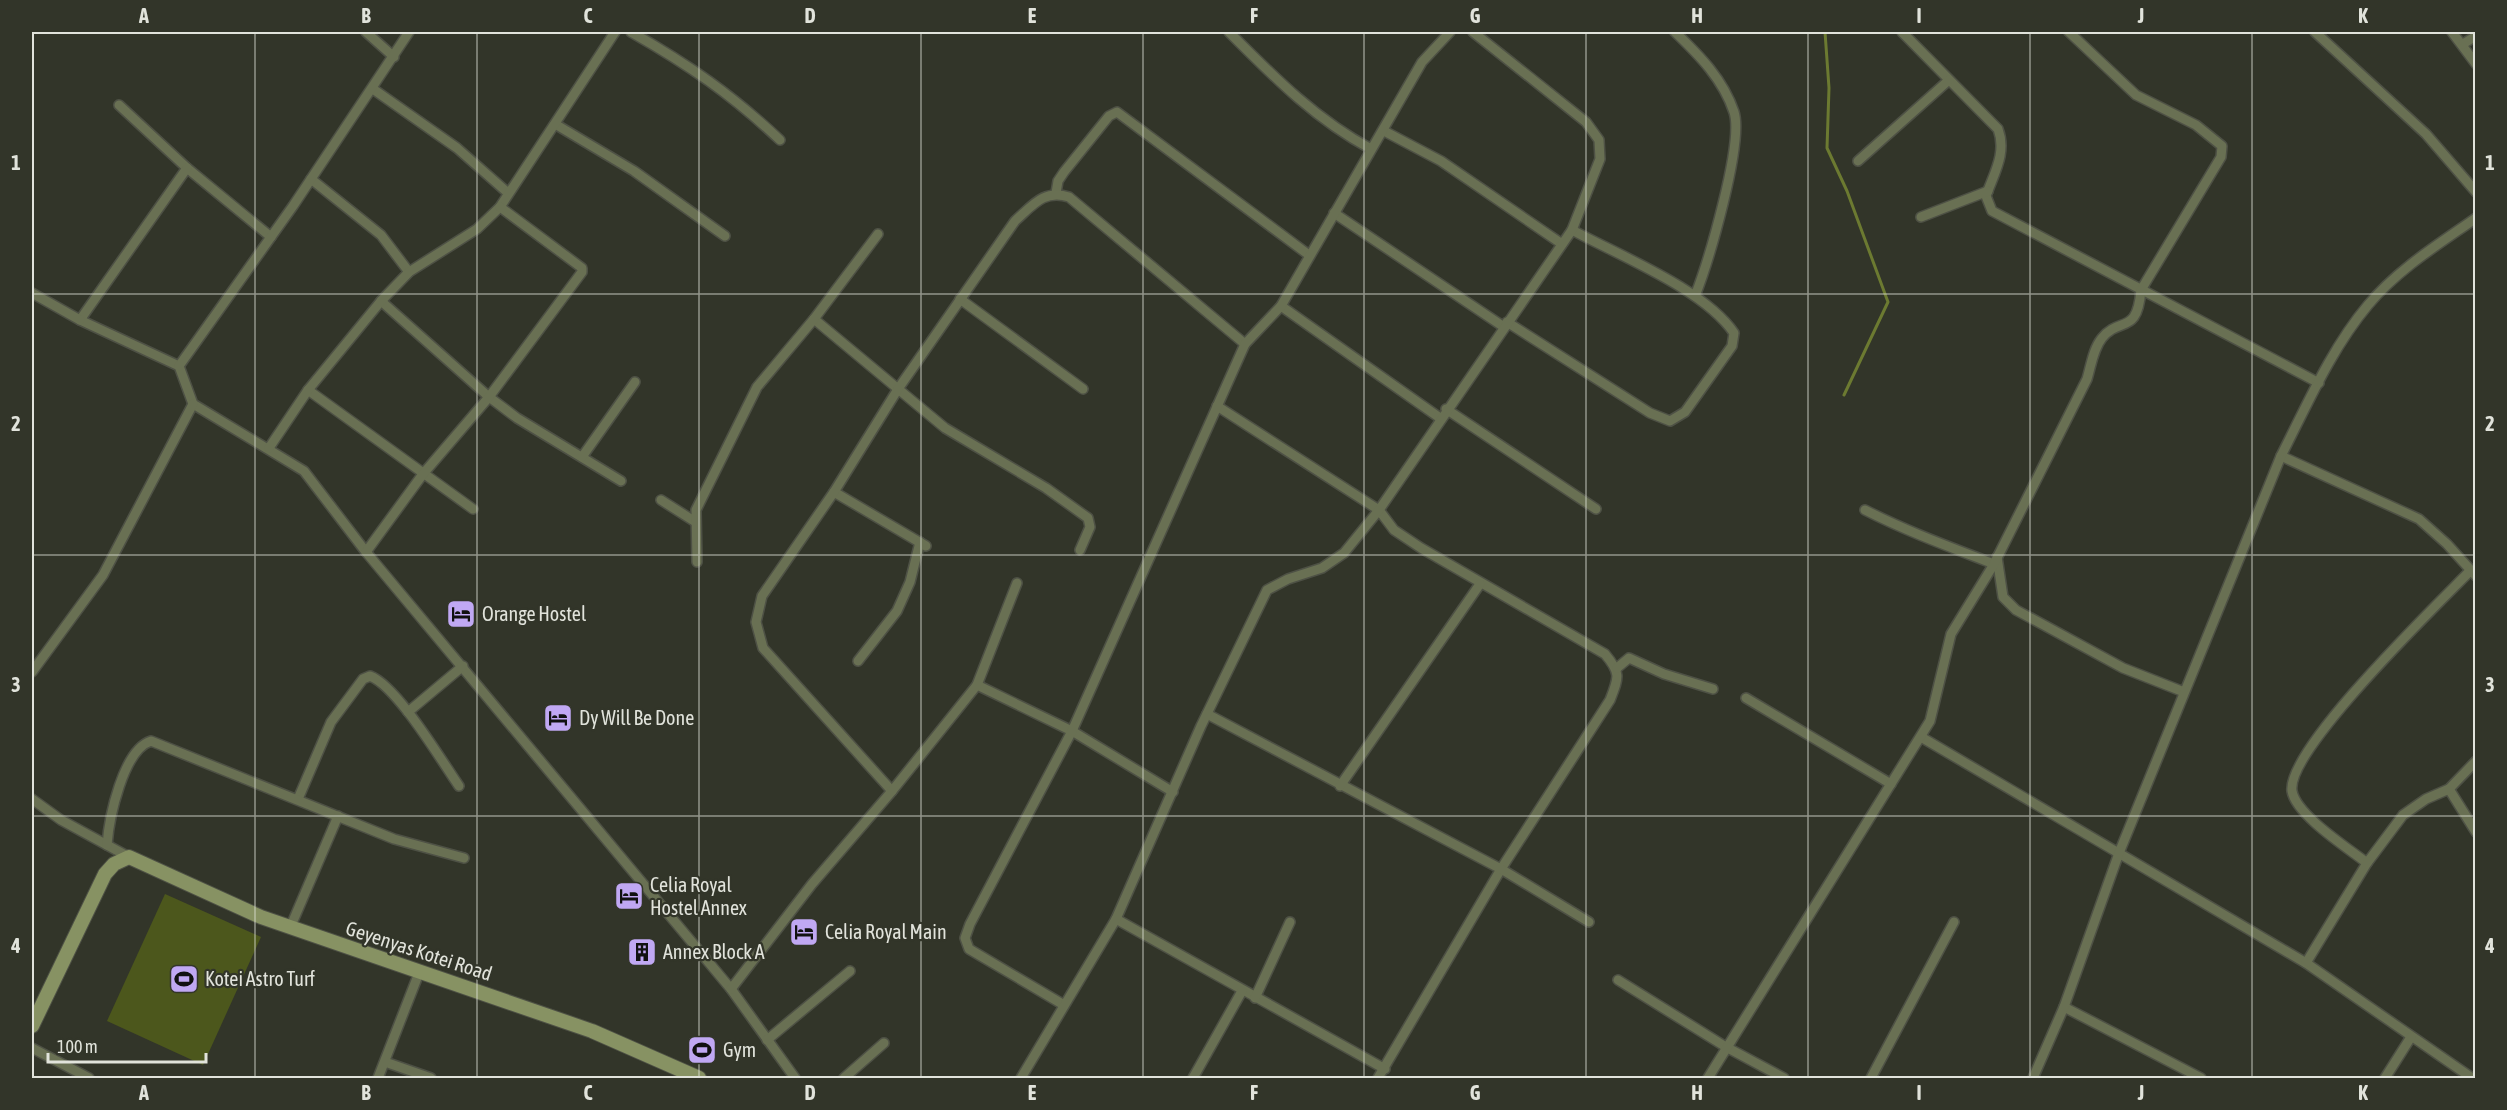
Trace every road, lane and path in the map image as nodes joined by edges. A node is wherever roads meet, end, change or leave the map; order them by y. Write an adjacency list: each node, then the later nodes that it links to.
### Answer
1 (366, 32): 15 (street)
2 (409, 32): 15 (street)
3 (615, 32): 20 (street)
4 (631, 32): 22 (street)
5 (1228, 32): 23 (street)
6 (1450, 32): 21 (street)
7 (1473, 32): 35 (street)
8 (1675, 32): 44 (street)
9 (1902, 32): 17 (street)
10 (2069, 32): 42 (street)
11 (2315, 32): 28 (street)
12 (2452, 32): 14 (street)
13 (2475, 36): 14 (street)
14 (2463, 44): 16 (street)
15 (394, 57): 18 (street)
16 (2475, 64)
17 (1949, 80): 24 (street); 27 (street)
18 (373, 89): 26 (street); 30 (street)
19 (119, 105): 25 (street)
20 (555, 124): 30 (street); 37 (street)
21 (1384, 131): 23 (street); 39 (street)
22 (780, 140)
23 (1371, 149): 32 (street)
24 (1858, 161)
25 (187, 168): 38 (street); 49 (street)
26 (311, 179): 38 (street); 41 (street)
27 (1988, 191): 33 (street); 42 (street)
28 (2475, 192)
29 (1056, 193): 40 (street); 45 (street); 51 (street)
30 (508, 194): 31 (street)
31 (500, 207): 41 (street); 58 (street)
32 (1334, 213): 40 (street); 50 (street)
33 (1921, 217)
34 (2475, 218): 54 (street)
35 (1572, 230): 39 (street); 44 (street)
36 (878, 234): 48 (street)
37 (725, 236)
38 (271, 237): 52 (street)
39 (1563, 244): 50 (street)
40 (1309, 255): 47 (street)
41 (409, 272): 46 (street)
42 (2141, 290): 54 (street); 76 (street)
43 (32, 293): 49 (street)
44 (1695, 296): 50 (street)
45 (960, 299): 55 (street); 56 (street)
46 (381, 301): 57 (street); 58 (street)
47 (1281, 306): 51 (street); 61 (street)
48 (814, 319): 56 (street); 73 (street)
49 (80, 320): 52 (street)
50 (1505, 324): 61 (street)
51 (1245, 345): 60 (street)
52 (179, 366): 59 (street)
53 (635, 382): 64 (street)
54 (2319, 383): 63 (street)
55 (1083, 388)
56 (898, 389): 67 (street); 74 (street)
57 (308, 390): 62 (street); 65 (street)
58 (489, 397): 64 (street); 65 (street)
59 (193, 404): 62 (street); 84 (street)
60 (1217, 406): 71 (street); 91 (street)
61 (1443, 413): 70 (street); 71 (street)
62 (269, 448): 75 (street)
63 (2281, 456): 78 (street); 87 (street)
64 (582, 457): 66 (street)
65 (423, 474): 69 (street); 75 (street)
66 (621, 481)
67 (834, 492): 81 (street); 98 (street)
68 (661, 500): 73 (street)
69 (473, 509)
70 (1596, 509)
71 (1379, 510): 80 (street); 90 (street)
72 (1865, 510): 76 (street)
73 (694, 521): 77 (street)
74 (1080, 550)
75 (366, 552): 82 (street)
76 (1996, 560): 87 (street); 92 (street)
77 (697, 562)
78 (2473, 573): 108 (street)
79 (1017, 583): 85 (street)
80 (1480, 584): 83 (street); 96 (street)
81 (858, 661)
82 (463, 666): 89 (street); 119 (street)
83 (1617, 668): 86 (street); 109 (street)
84 (32, 672)
85 (977, 685): 91 (street); 98 (street)
86 (1713, 689)
87 (2184, 692): 105 (street)
88 (1746, 698): 94 (street)
89 (408, 712): 95 (street); 101 (street)
90 (1207, 714): 96 (street); 99 (street)
91 (1072, 731): 99 (street); 122 (street)
92 (1921, 737): 94 (street); 105 (street)
93 (2475, 761): 97 (street)
94 (1891, 784): 128 (street)
95 (459, 786)
96 (1340, 786): 109 (street)
97 (2449, 789): 103 (street); 108 (street)
98 (892, 791): 119 (street)
99 (1173, 792): 110 (street)
100 (32, 799): 104 (street)
101 (298, 799): 102 (street); 104 (street)
102 (338, 816): 107 (street); 114 (street)
103 (2475, 832)
104 (106, 844): 106 (street)
105 (2119, 853): 115 (street); 123 (street)
106 (129, 857): 114 (street, Geyenyas Kotei Road); 124 (street)
107 (464, 858)
108 (2367, 862): 115 (street)
109 (1501, 869): 112 (street); 131 (street)
110 (1116, 919): 120 (street); 122 (street)
111 (1290, 922): 121 (street)
112 (1589, 922)
113 (1954, 922): 143 (street)
114 (290, 928): 117 (street, Geyenyas Kotei Road)
115 (2306, 963): 125 (street)
116 (850, 971): 126 (street)
117 (419, 973): 130 (street); 135 (street, Geyenyas Kotei Road)
118 (1618, 980): 128 (street)
119 (731, 989): 126 (street)
120 (1242, 991): 121 (street); 139 (street)
121 (1255, 998): 131 (street)
122 (1064, 1005): 138 (street)
123 (2064, 1007): 144 (street); 145 (street)
124 (32, 1026)
125 (2411, 1037): 146 (street); 147 (street)
126 (767, 1040): 136 (street)
127 (884, 1043): 137 (street)
128 (1726, 1047): 141 (street); 142 (street)
129 (32, 1048): 132 (street)
130 (385, 1062): 133 (street); 134 (street)
131 (1385, 1069): 140 (street)
132 (89, 1078)
133 (378, 1078)
134 (431, 1078)
135 (699, 1078)
136 (795, 1078)
137 (844, 1078)
138 (1022, 1078)
139 (1193, 1078)
140 (1378, 1078)
141 (1708, 1078)
142 (1784, 1078)
143 (1871, 1078)
144 (2033, 1078)
145 (2201, 1078)
146 (2385, 1078)
147 (2472, 1078)

